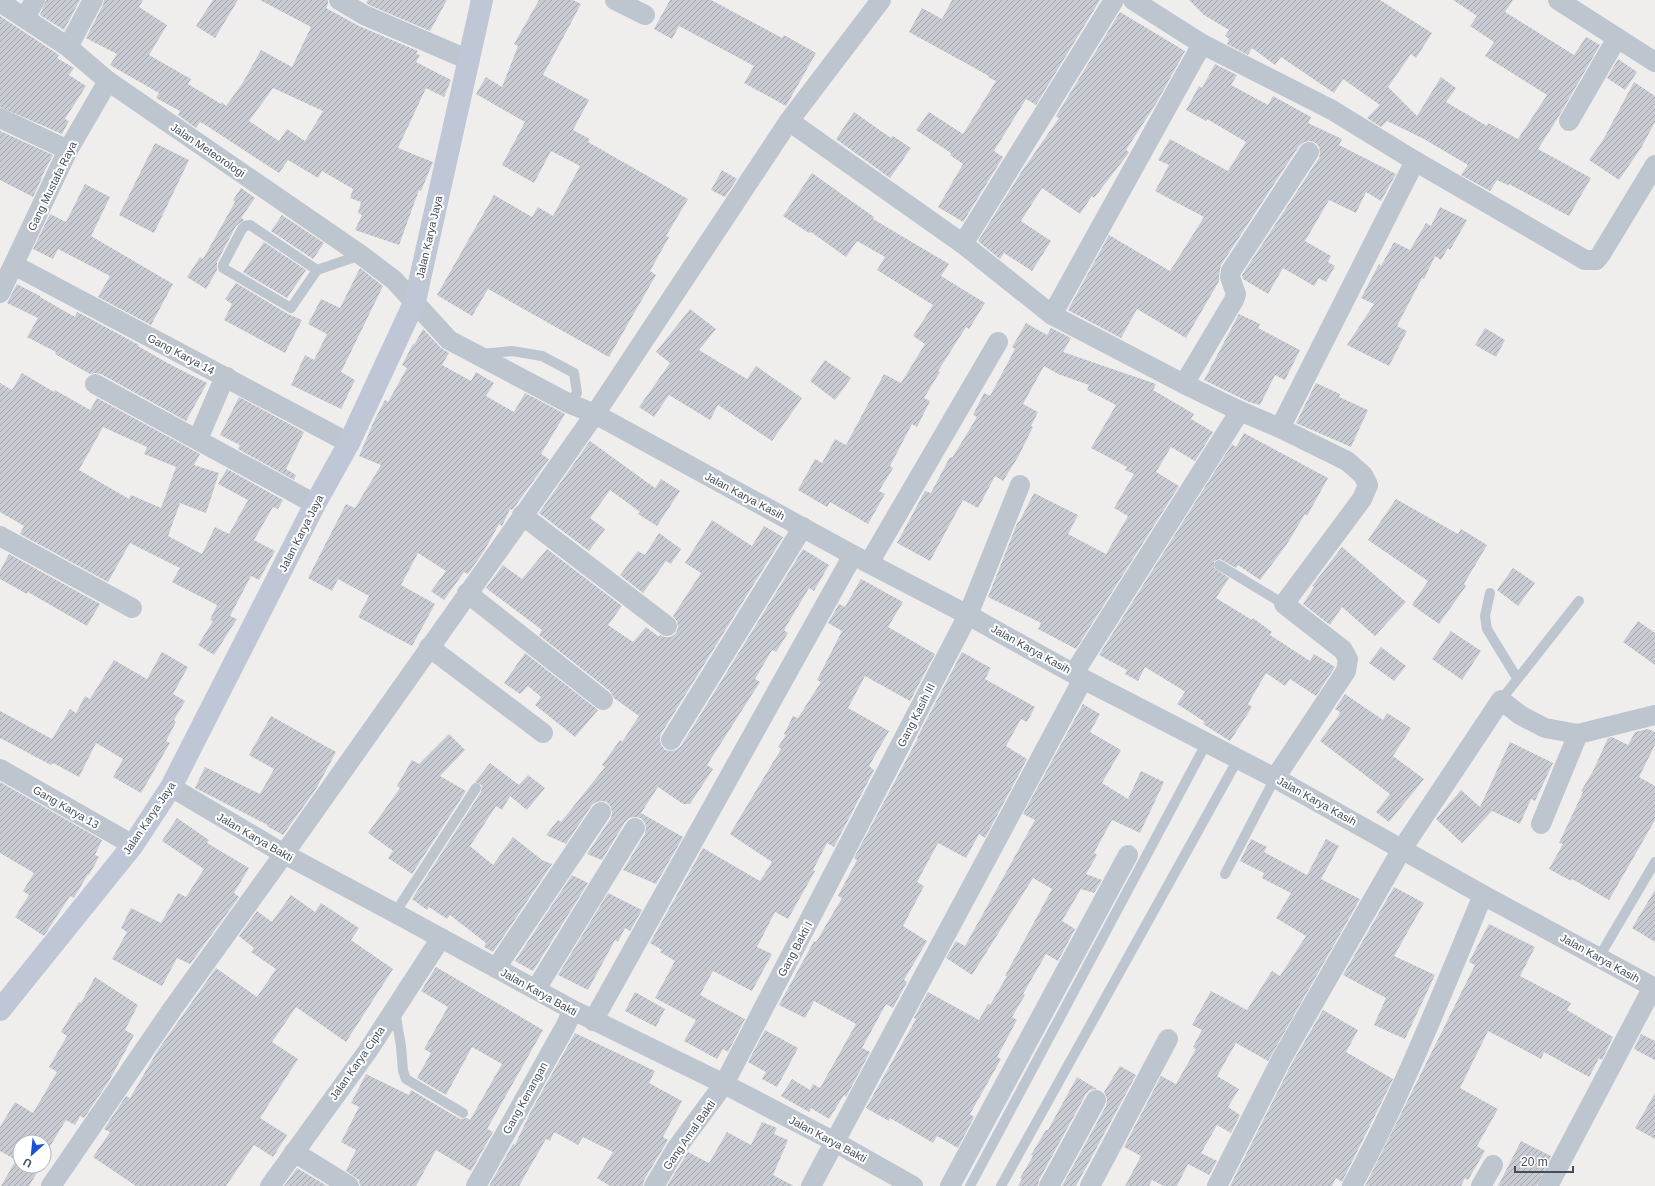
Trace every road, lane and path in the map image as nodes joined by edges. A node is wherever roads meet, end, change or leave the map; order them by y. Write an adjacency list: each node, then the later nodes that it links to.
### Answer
1 (35, 0): 12 (street)
2 (93, 0): 15 (street)
3 (339, 0): 16 (street)
4 (482, 0): 16 (main road, Jalan Karya Jaya)
5 (615, 0): 11 (street)
6 (881, 0): 21 (street)
7 (1114, 0): 26 (street)
8 (1133, 0): 14 (street)
9 (1558, 0): 13 (street)
10 (0, 2): 12 (street, Jalan Meteorologi)
11 (645, 15)
12 (26, 18): 15 (street, Jalan Meteorologi)
13 (1617, 38): 17 (street); 20 (street)
14 (1202, 44): 24 (street); 32 (street)
15 (68, 47): 18 (street, Jalan Meteorologi)
16 (469, 60): 31 (main road, Jalan Karya Jaya)
17 (1655, 62)
18 (108, 82): 22 (street, Gang Mustafa Raya); 27 (street, Jalan Meteorologi)
19 (0, 118): 22 (street)
20 (1569, 120)
21 (789, 121): 26 (street); 40 (street)
22 (68, 150): 28 (street, Gang Mustafa Raya)
23 (1308, 152): 37 (street)
24 (1415, 161): 25 (street); 41 (street)
25 (1655, 165)
26 (963, 244): 32 (street)
27 (361, 255): 29 (lane); 31 (street, Jalan Meteorologi)
28 (14, 265): 30 (street, Gang Mustafa Raya); 35 (street, Gang Karya 14)
29 (317, 270): 29 (lane)
30 (0, 293)
31 (415, 301): 34 (street, Jalan Karya Kasih); 43 (main road, Jalan Karya Jaya)
32 (1052, 314): 37 (street)
33 (998, 342): 49 (street)
34 (478, 354): 38 (street, Jalan Karya Kasih); 38 (lane)
35 (226, 378): 42 (street); 43 (street, Gang Karya 14)
36 (95, 384): 42 (street)
37 (1184, 384): 39 (street)
38 (568, 403): 40 (street, Jalan Karya Kasih)
39 (1240, 411): 41 (street); 59 (street)
40 (595, 414): 46 (street); 47 (street, Jalan Karya Kasih)
41 (1280, 428): 54 (street)
42 (198, 439): 45 (street)
43 (349, 443): 45 (main road, Jalan Karya Jaya)
44 (1020, 485): 56 (street, Gang Kasih III)
45 (315, 504): 71 (main road, Jalan Karya Jaya)
46 (522, 516): 51 (street); 57 (street)
47 (803, 527): 49 (street, Jalan Karya Kasih); 66 (street)
48 (3, 544): 55 (street)
49 (861, 559): 56 (street, Jalan Karya Kasih); 93 (street)
50 (1219, 564): 54 (lane)
51 (467, 593): 58 (street); 61 (street)
52 (1490, 593): 60 (lane)
53 (1579, 601): 60 (lane)
54 (1284, 604): 70 (street)
55 (132, 608)
56 (968, 615): 59 (street, Jalan Karya Kasih); 74 (street, Gang Kasih III)
57 (667, 626)
58 (429, 647): 64 (street); 79 (street)
59 (1078, 676): 67 (street, Jalan Karya Kasih); 98 (street)
60 (1517, 678): 62 (lane)
61 (603, 700)
62 (1501, 700): 65 (street); 78 (street)
63 (1655, 716): 65 (street)
64 (543, 733)
65 (1578, 734): 75 (street)
66 (671, 740)
67 (1207, 742): 68 (street, Jalan Karya Kasih); 109 (lane)
68 (1238, 759): 70 (street, Jalan Karya Kasih); 110 (lane)
69 (0, 769): 77 (street, Gang Karya 13)
70 (1275, 778): 78 (street, Jalan Karya Kasih); 82 (lane)
71 (171, 787): 77 (main road, Jalan Karya Jaya); 79 (street, Jalan Karya Bakti)
72 (476, 788): 84 (lane)
73 (601, 812): 87 (street)
74 (865, 815): 95 (street, Gang Bakti I)
75 (1541, 824)
76 (635, 828): 89 (street)
77 (133, 845): 90 (main road, Jalan Karya Jaya)
78 (1402, 849): 83 (street, Jalan Karya Kasih); 113 (street)
79 (284, 854): 84 (street, Jalan Karya Bakti); 101 (street)
80 (1128, 856): 108 (street)
81 (1655, 862): 86 (lane)
82 (1225, 874)
83 (1483, 894): 86 (street, Jalan Karya Kasih); 114 (street)
84 (395, 913): 85 (street, Jalan Karya Bakti)
85 (441, 938): 87 (street, Jalan Karya Bakti); 91 (street, Jalan Karya Cipta)
86 (1599, 957): 88 (street, Jalan Karya Kasih)
87 (496, 968): 89 (street, Jalan Karya Bakti)
88 (1654, 988): 116 (street)
89 (536, 989): 92 (street, Jalan Karya Bakti)
90 (3, 1000)
91 (395, 1008): 97 (lane); 99 (street, Jalan Karya Cipta)
92 (573, 1010): 93 (street, Jalan Karya Bakti); 104 (street, Gang Kenangan)
93 (593, 1021): 95 (street, Jalan Karya Bakti)
94 (1168, 1039): 112 (street)
95 (724, 1084): 98 (street, Jalan Karya Bakti); 105 (street, Gang Amal Bakti)
96 (1096, 1100): 111 (street)
97 (463, 1113)
98 (835, 1142): 106 (street); 107 (street, Jalan Karya Bakti)
99 (294, 1152): 102 (street, Jalan Karya Cipta); 103 (street)
100 (1493, 1165): 115 (street)
101 (51, 1186)
102 (270, 1186)
103 (349, 1186)
104 (476, 1186)
105 (654, 1186)
106 (811, 1186)
107 (913, 1186)
108 (950, 1186)
109 (970, 1186)
110 (1001, 1186)
111 (1050, 1186)
112 (1090, 1186)
113 (1217, 1186)
114 (1352, 1186)
115 (1481, 1186)
116 (1548, 1186)

